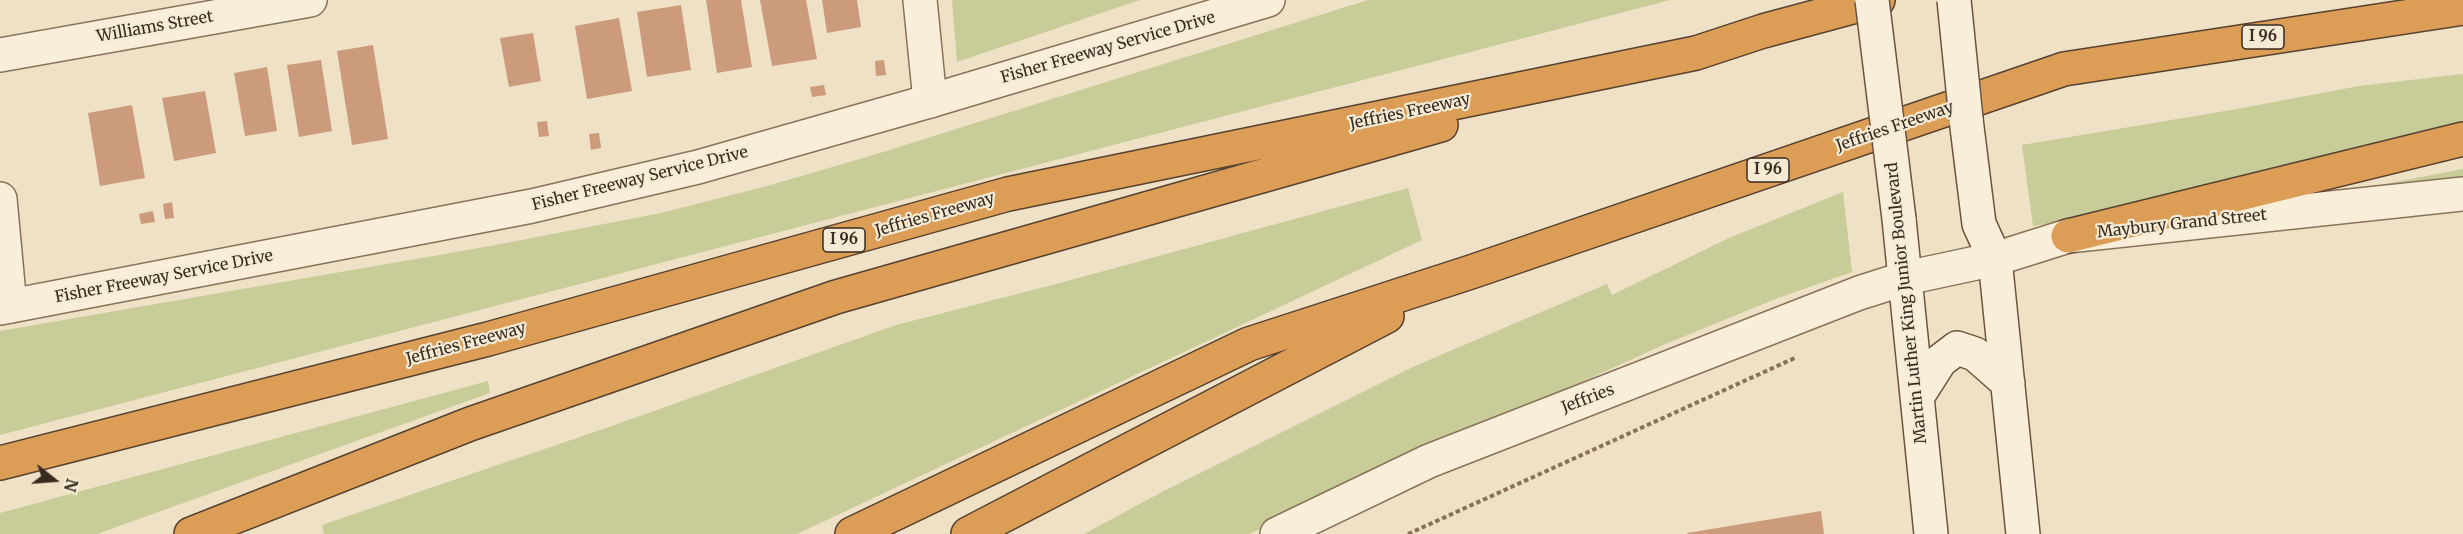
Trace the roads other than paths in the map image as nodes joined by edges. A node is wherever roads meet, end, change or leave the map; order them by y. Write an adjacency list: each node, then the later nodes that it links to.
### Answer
1 (310, 0): 9 (street, Williams Street)
2 (920, 0): 10 (street)
3 (1268, 0): 10 (street, Fisher Freeway Service Drive)
4 (1872, 0): 17 (street, Martin Luther King Junior Boulevard, bridge)
5 (1878, 0): 8 (highway, Jeffries Freeway / I 96)
6 (1954, 0): 15 (street, bridge)
7 (2463, 8): 16 (highway, Jeffries Freeway / I 96)
8 (1696, 52): 21 (highway, Jeffries Freeway / I 96); 22 (highway)
9 (0, 55)
10 (930, 101): 18 (street, Fisher Freeway Service Drive)
11 (2463, 139): 14 (highway)
12 (2463, 195): 14 (street, Maybury Grand Street)
13 (0, 199): 18 (street)
14 (2068, 236): 15 (street, Maybury Grand Street)
15 (1995, 259): 17 (street, Maybury Grand Street); 19 (street)
16 (1471, 272): 23 (highway, Jeffries Freeway / I 96); 24 (highway)
17 (1906, 279): 20 (street, Martin Luther King Junior Boulevard); 25 (street, Jeffries)
18 (5, 307)
19 (2008, 383): 20 (street); 27 (street)
20 (1917, 397): 26 (street, Martin Luther King Junior Boulevard)
21 (0, 463)
22 (191, 534)
23 (852, 534)
24 (968, 534)
25 (1276, 534)
26 (1931, 534)
27 (2024, 534)

